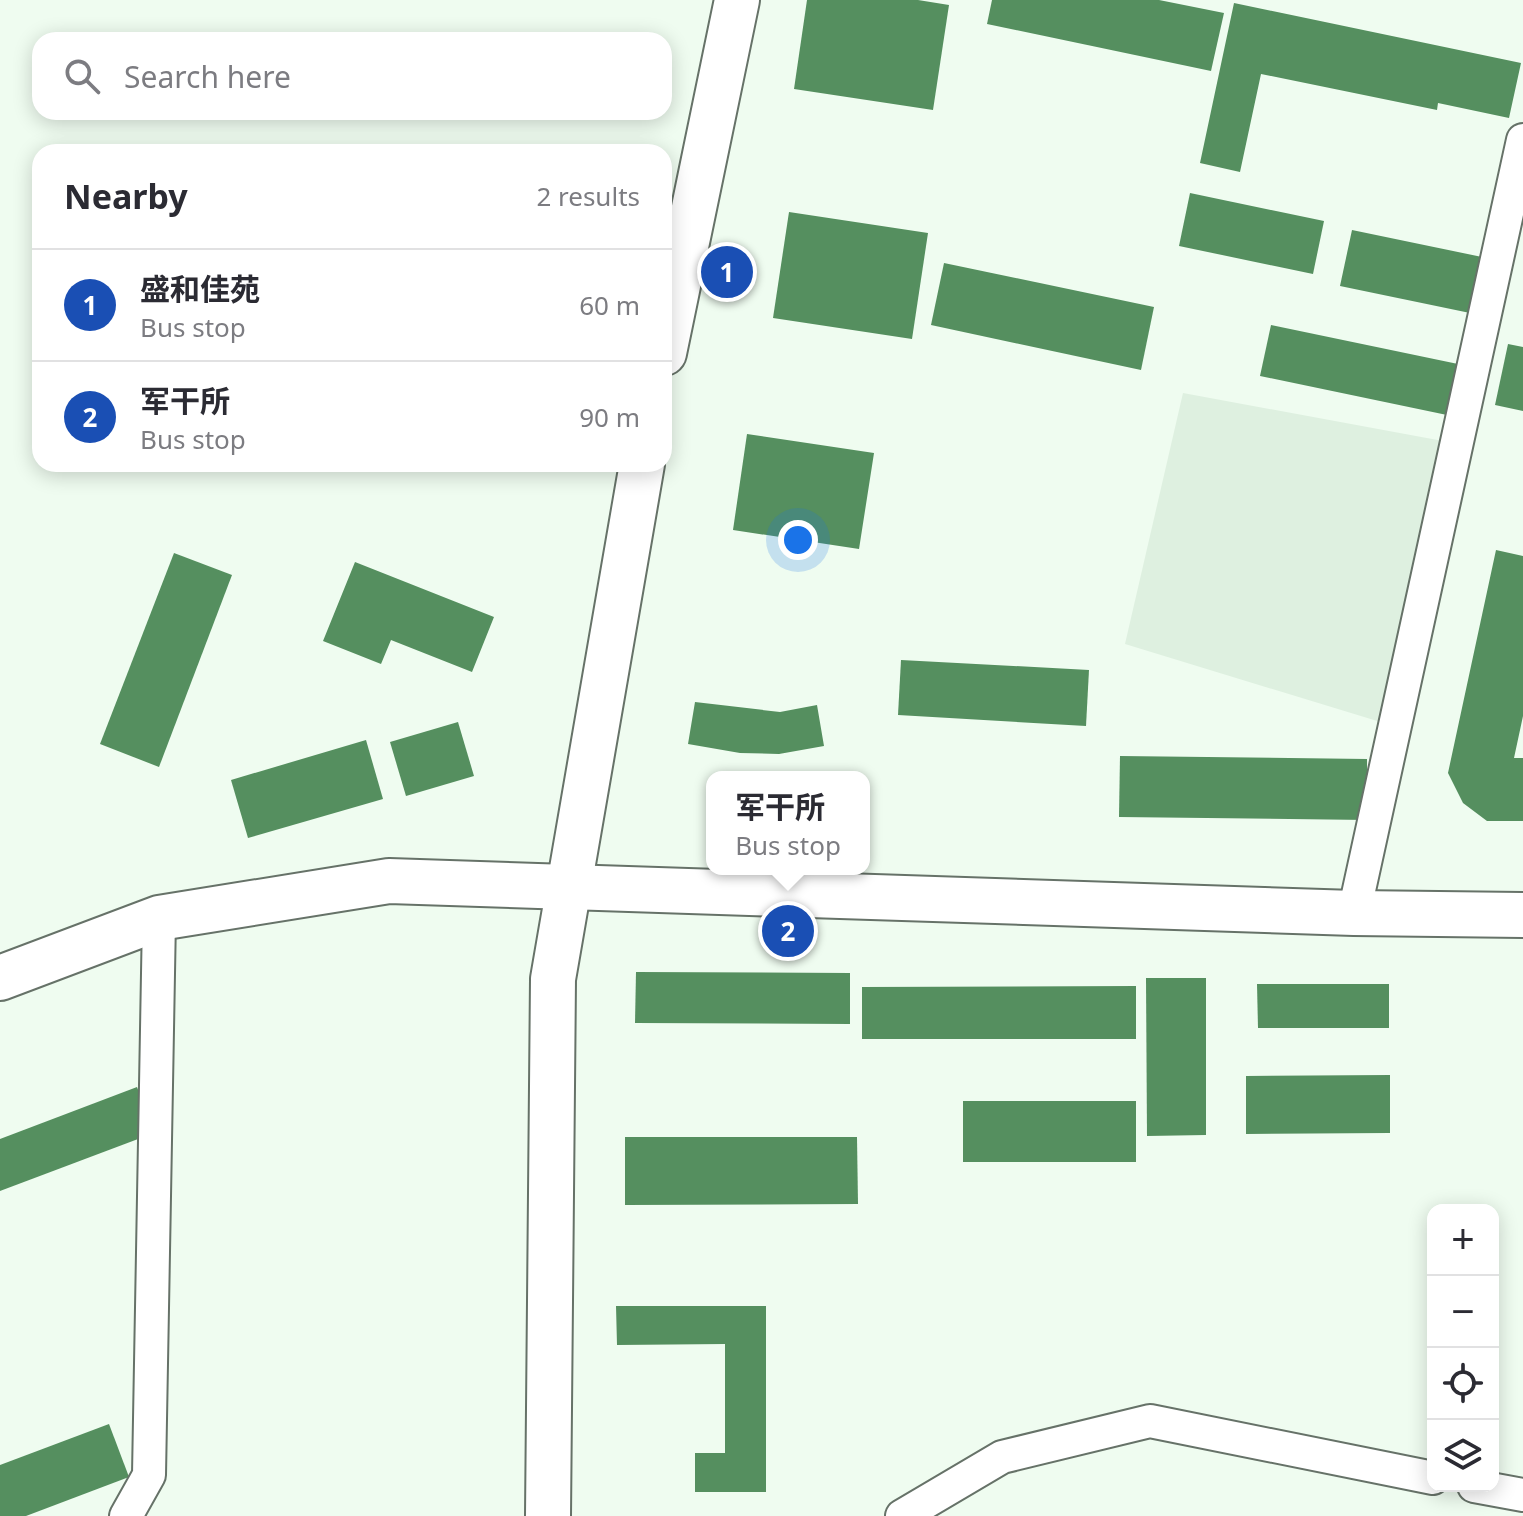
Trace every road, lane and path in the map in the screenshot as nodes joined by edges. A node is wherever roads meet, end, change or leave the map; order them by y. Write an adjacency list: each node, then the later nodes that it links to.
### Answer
1 (737, 0): 3 (street)
2 (1523, 140): 6 (street)
3 (672, 314)
4 (641, 472): 5 (street)
5 (566, 889): 6 (street); 8 (street); 14 (street)
6 (1354, 913): 7 (street)
7 (1523, 915)
8 (159, 918): 9 (street); 13 (street)
9 (0, 978)
10 (1427, 1477): 15 (street)
11 (1499, 1491): 12 (street)
12 (1523, 1495)
13 (126, 1516)
14 (548, 1516)
15 (902, 1516)

